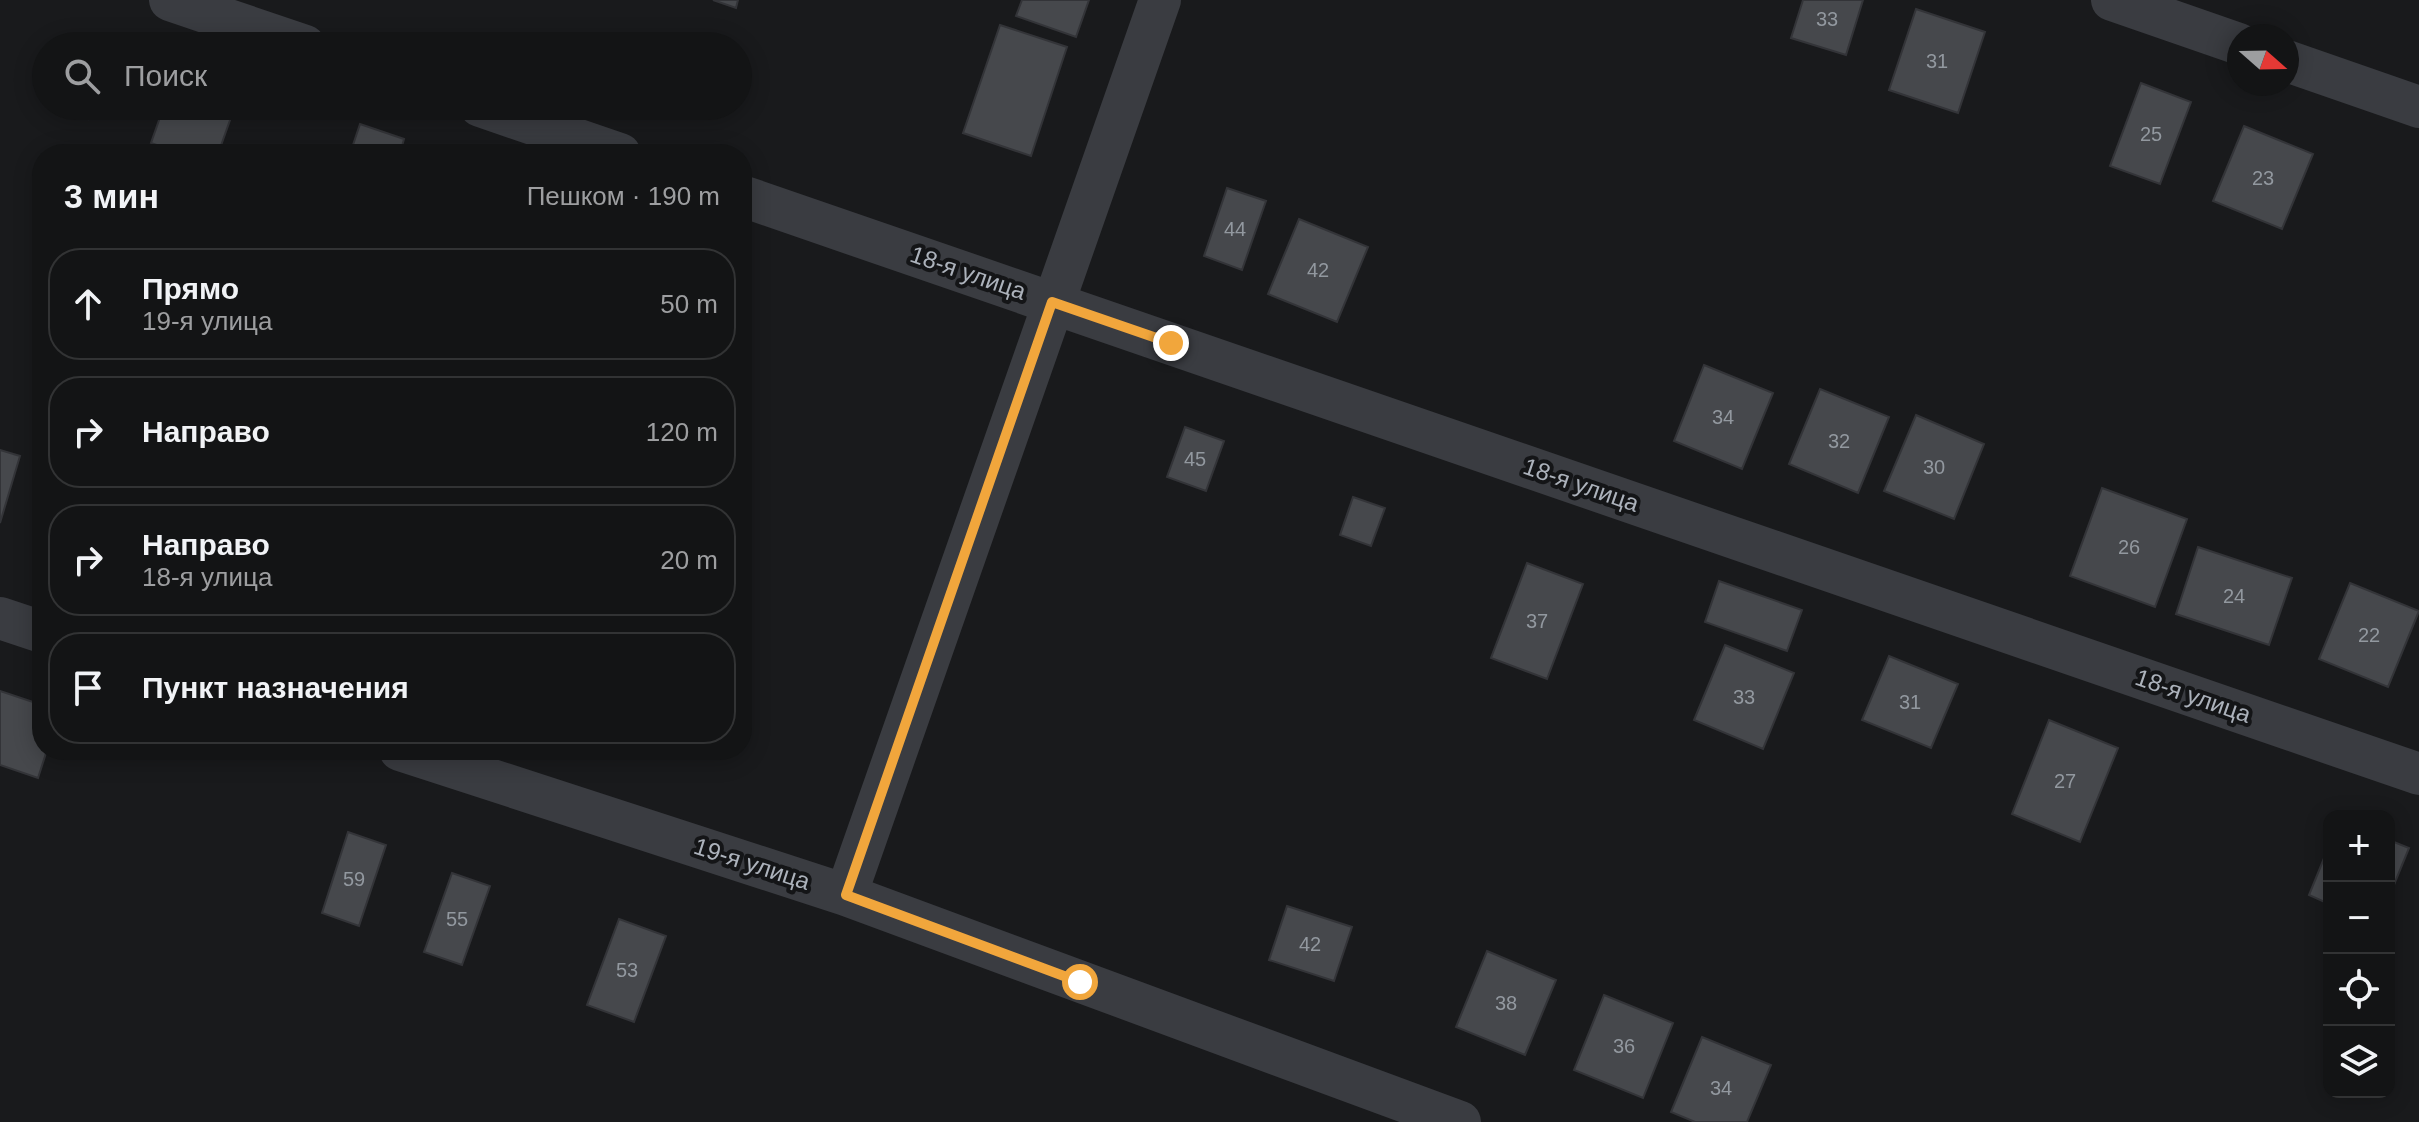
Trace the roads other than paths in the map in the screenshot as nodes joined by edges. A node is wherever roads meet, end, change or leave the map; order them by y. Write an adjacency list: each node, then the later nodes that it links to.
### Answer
1 (170, 0): 4 (street)
2 (1160, 0): 11 (street)
3 (2112, 0): 5 (street)
4 (264, 32)
5 (2227, 40)
6 (2299, 65): 7 (street)
7 (2419, 107)
8 (521, 120): 9 (street)
9 (591, 144)
10 (752, 199): 11 (street, 18-я улица)
11 (1052, 302): 15 (street, 18-я улица); 16 (street)
12 (0, 618): 13 (street)
13 (32, 629)
14 (431, 760): 16 (street, 19-я улица)
15 (2419, 774)
16 (846, 895): 17 (street, 19-я улица)
17 (1460, 1122)

